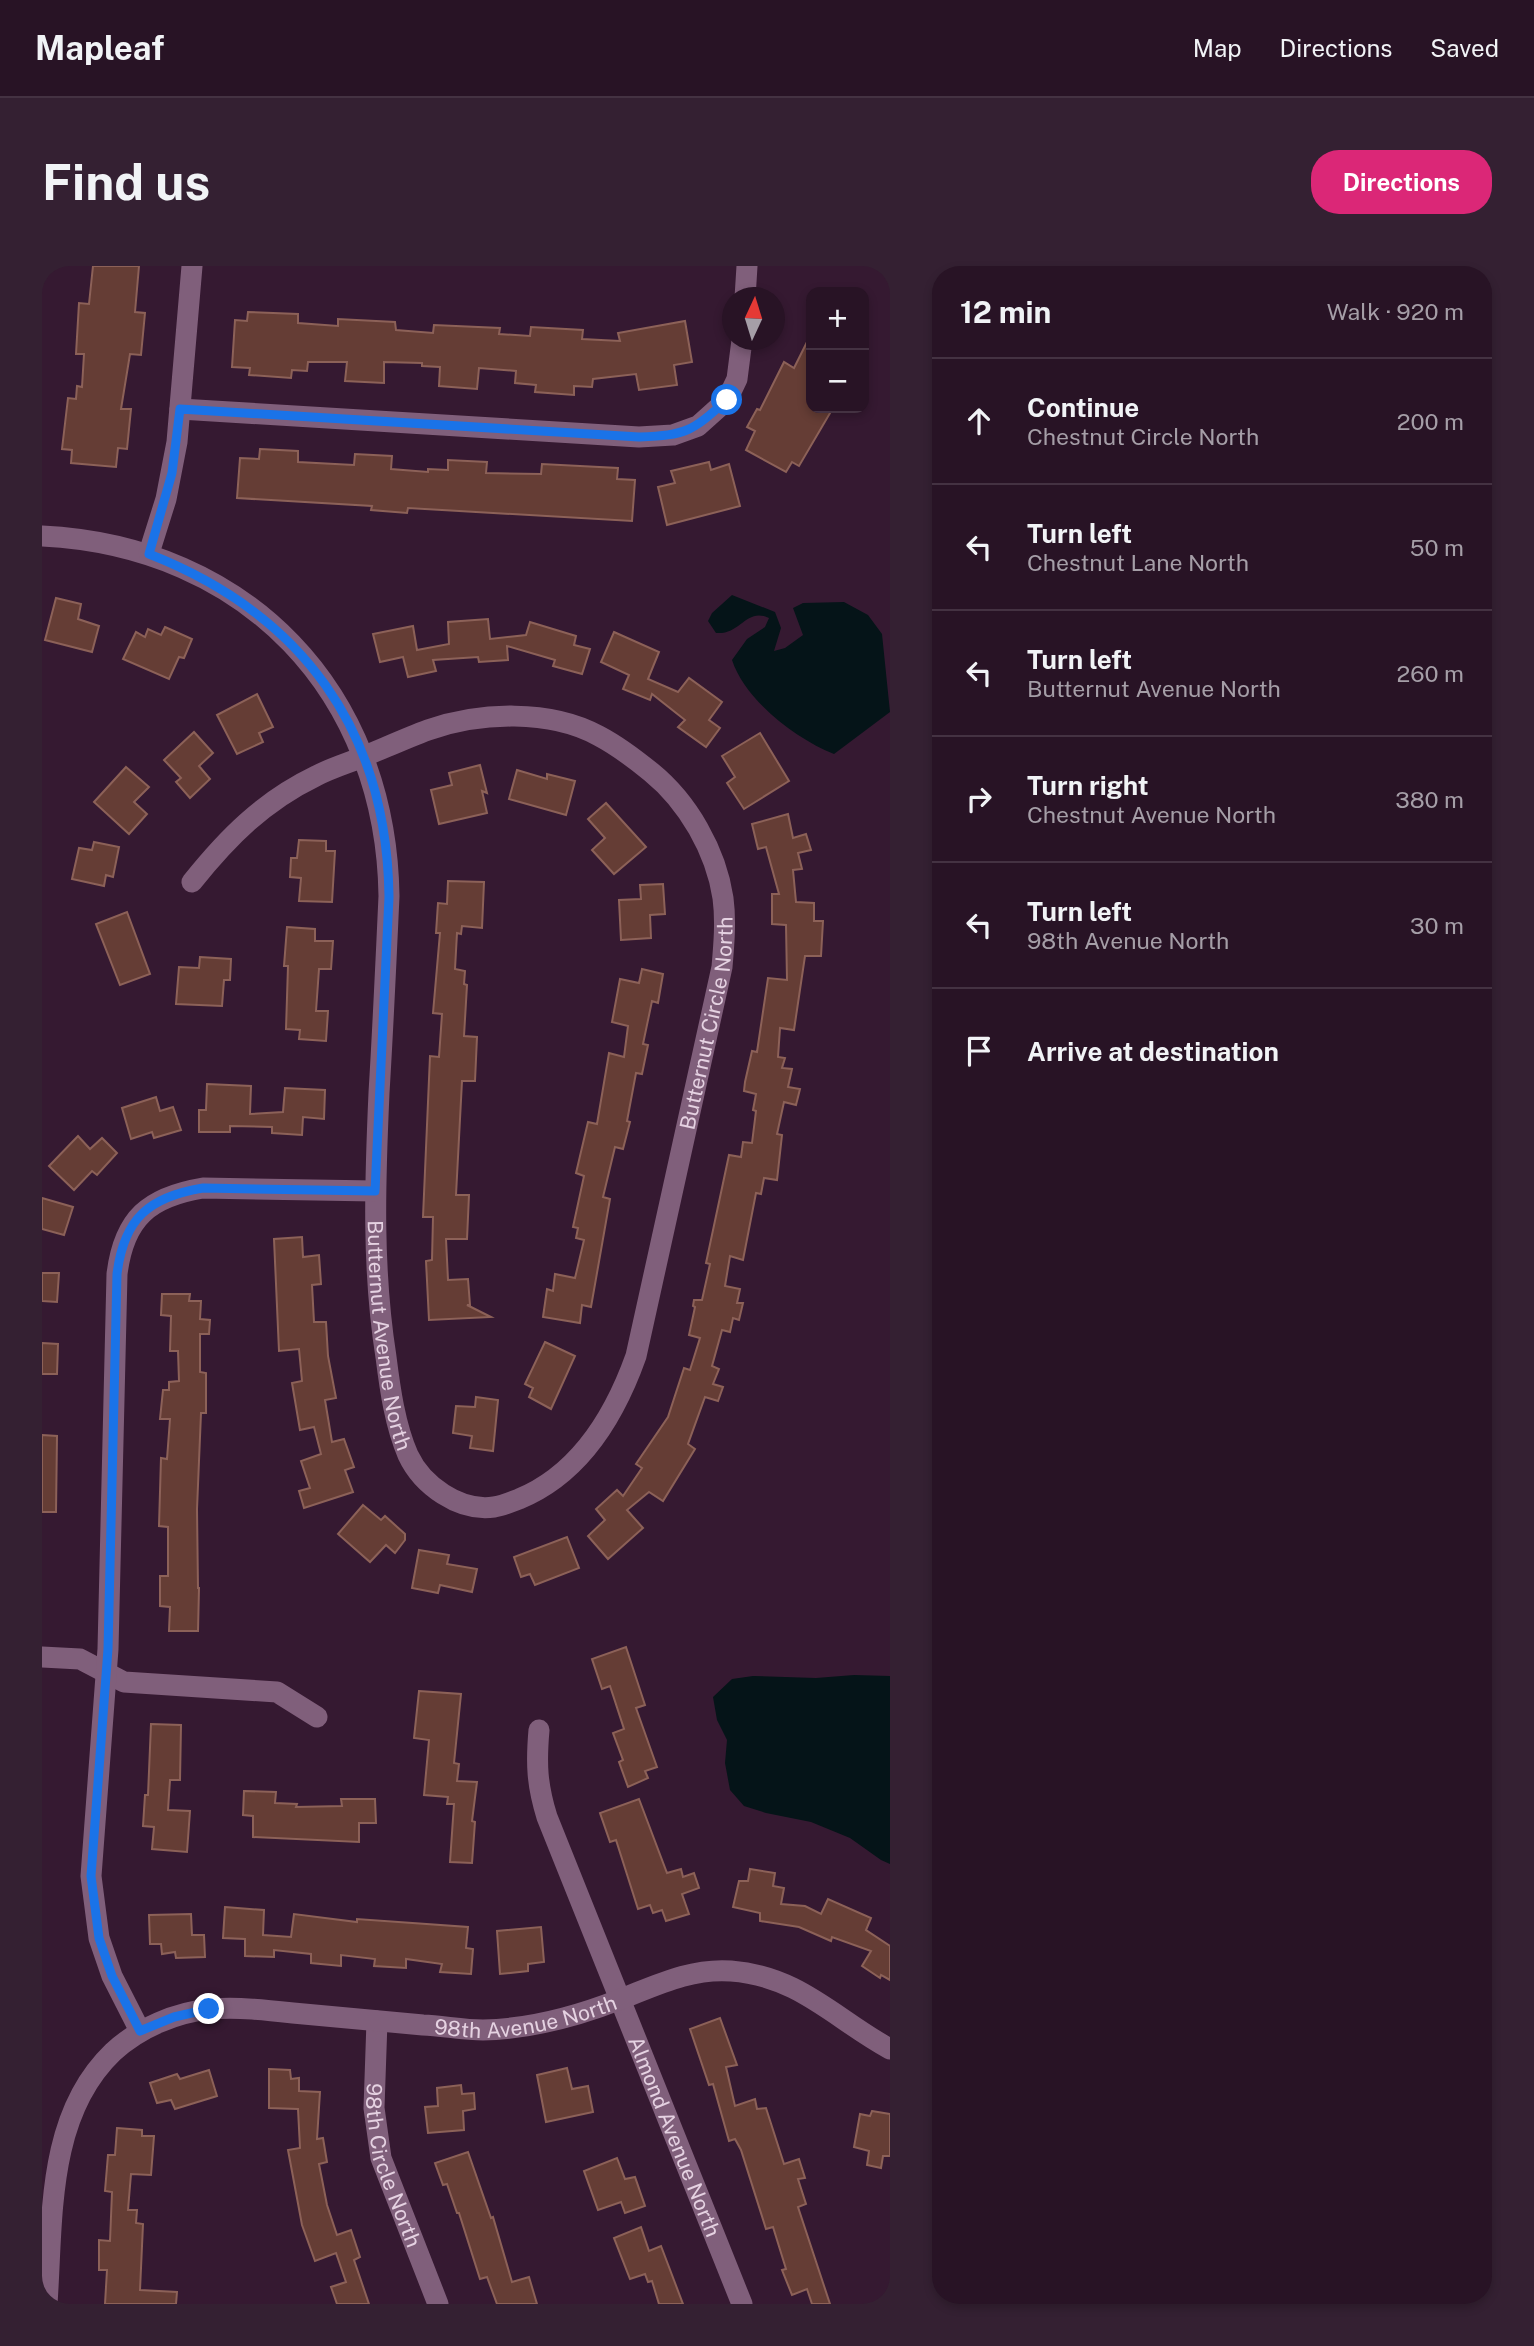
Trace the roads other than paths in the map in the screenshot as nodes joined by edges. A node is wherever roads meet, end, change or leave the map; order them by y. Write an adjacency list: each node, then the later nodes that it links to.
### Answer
1 (192, 266): 5 (street)
2 (747, 266): 3 (street)
3 (746, 287)
4 (741, 350): 5 (street)
5 (180, 409): 7 (street)
6 (42, 536): 7 (street, Butternut Avenue North)
7 (149, 554): 8 (street, Butternut Avenue North)
8 (363, 757): 9 (street, Butternut Circle North); 10 (street, Butternut Avenue North); 11 (street, Butternut Circle North)
9 (192, 882)
10 (375, 1191): 11 (street, Butternut Avenue North); 13 (street)
11 (508, 1503)
12 (42, 1657): 13 (street)
13 (106, 1672): 14 (street); 18 (street)
14 (317, 1717)
15 (539, 1730): 16 (street, Almond Avenue North)
16 (620, 1999): 17 (street, 98th Avenue North); 19 (street, 98th Avenue North); 22 (street, Almond Avenue North)
17 (377, 2021): 18 (street, 98th Avenue North); 21 (street, 98th Circle North)
18 (140, 2031): 20 (street)
19 (890, 2049)
20 (47, 2304)
21 (438, 2304)
22 (742, 2304)

